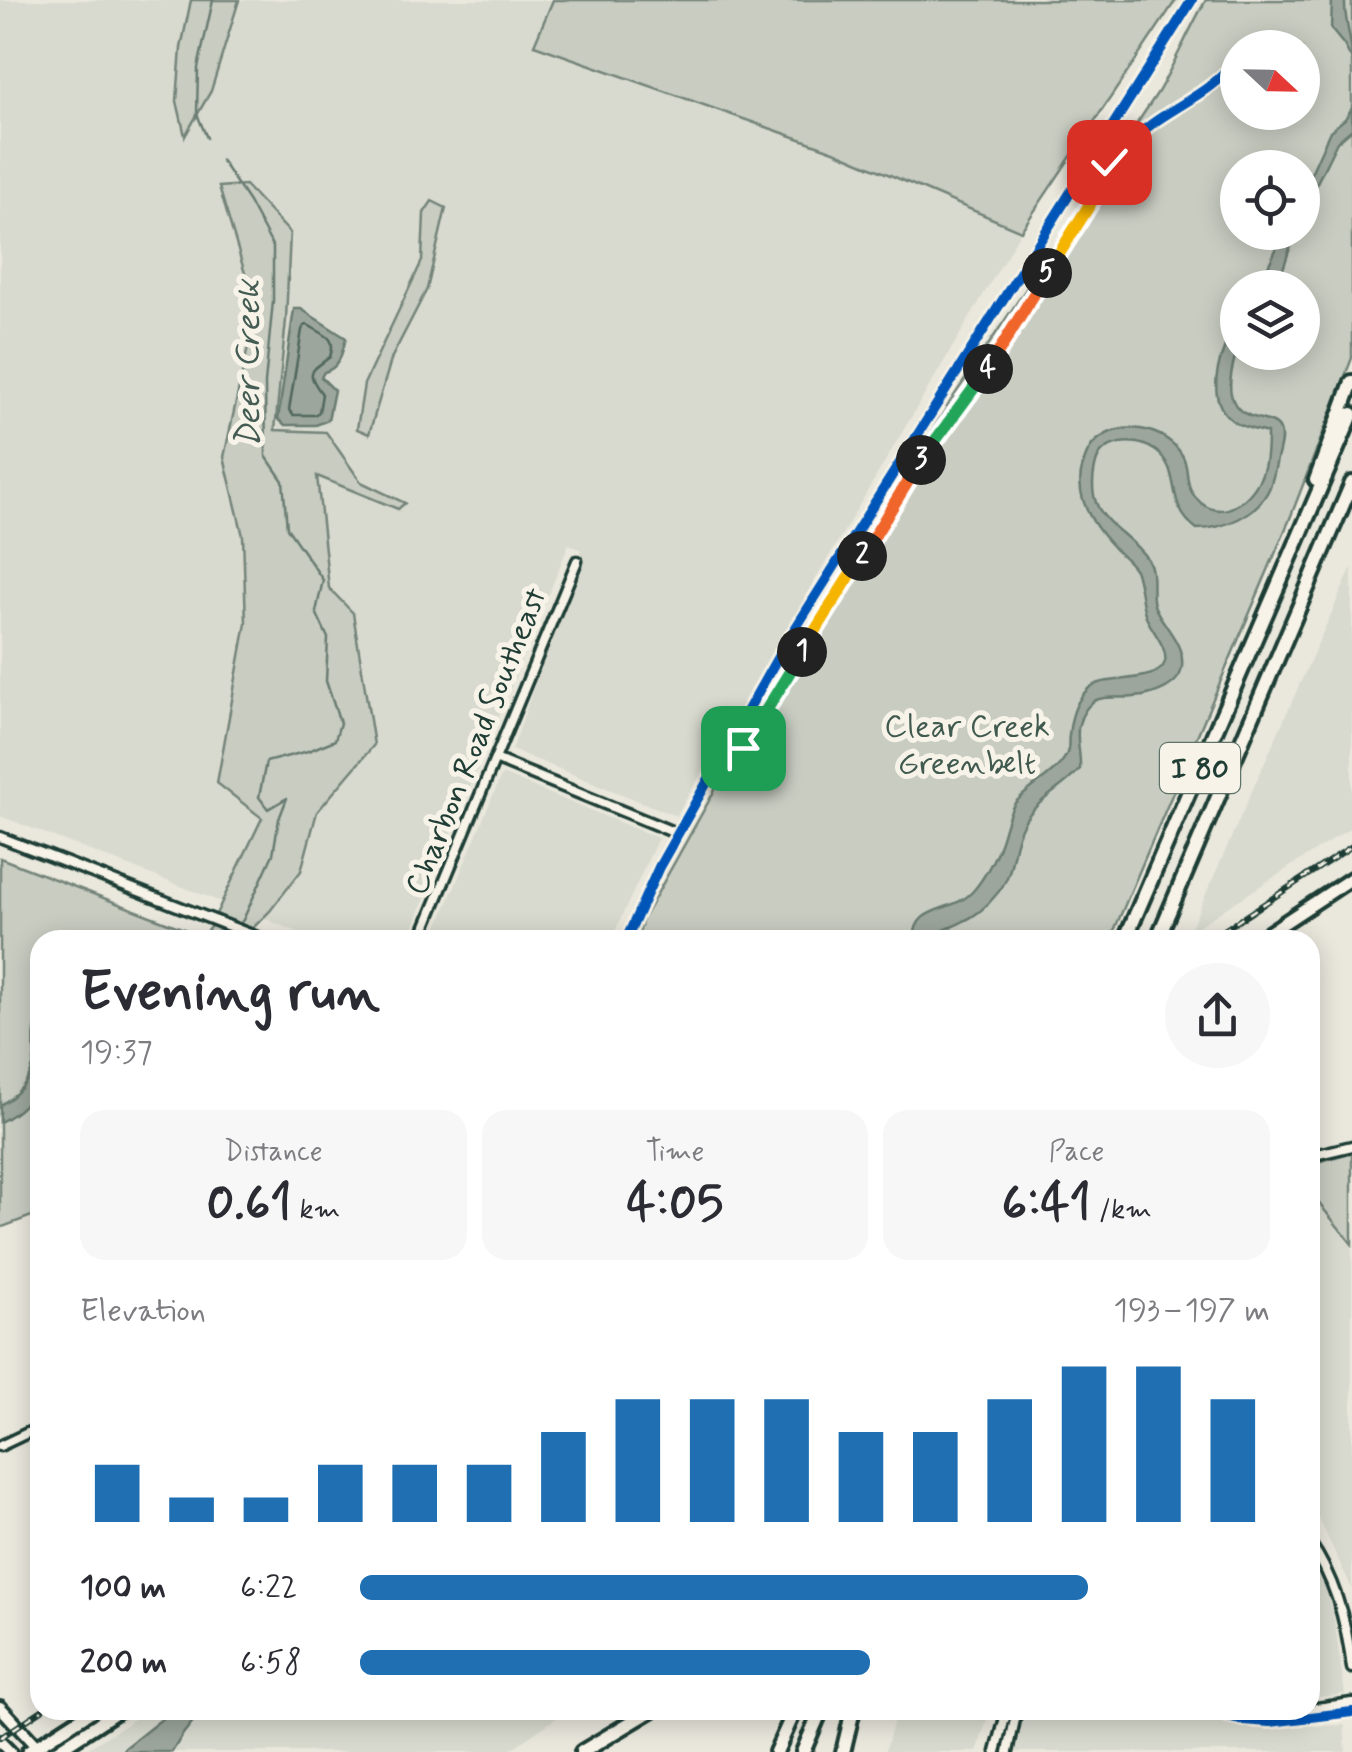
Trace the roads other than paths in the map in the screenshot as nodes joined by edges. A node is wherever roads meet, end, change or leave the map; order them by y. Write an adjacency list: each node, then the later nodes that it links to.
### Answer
1 (1192, 0): 10 (street)
2 (1352, 382): 7 (highway)
3 (1352, 414): 7 (highway, I 80)
4 (1352, 482): 8 (highway, I 80)
5 (1352, 498): 8 (highway)
6 (577, 561): 9 (street, Charbon Road Southeast)
7 (1276, 596): 16 (highway, I 80)
8 (1296, 613): 17 (highway, I 80)
9 (495, 758): 10 (street); 14 (street, Charbon Road Southeast)
10 (678, 834): 15 (street)
11 (0, 837): 13 (street)
12 (1352, 878): 18 (main road)
13 (240, 930)
14 (424, 930)
15 (631, 930)
16 (1130, 930)
17 (1162, 930)
18 (1273, 930)
19 (1352, 1146): 20 (street)
20 (1320, 1154)
21 (30, 1432): 22 (street)
22 (0, 1446)
23 (1320, 1560): 24 (street)
24 (1352, 1668)
25 (1352, 1703): 27 (street)
26 (0, 1706): 37 (street)
27 (1320, 1708)
28 (78, 1720): 37 (main road)
29 (104, 1720): 39 (main road)
30 (635, 1720): 40 (highway)
31 (790, 1720): 41 (highway)
32 (817, 1720): 42 (highway)
33 (851, 1720): 43 (highway)
34 (1004, 1720): 44 (street)
35 (1015, 1720): 45 (street)
36 (0, 1742): 38 (street)
37 (35, 1750)
38 (10, 1752)
39 (54, 1752)
40 (582, 1752)
41 (776, 1752)
42 (803, 1752)
43 (843, 1752)
44 (996, 1752)
45 (1008, 1752)

